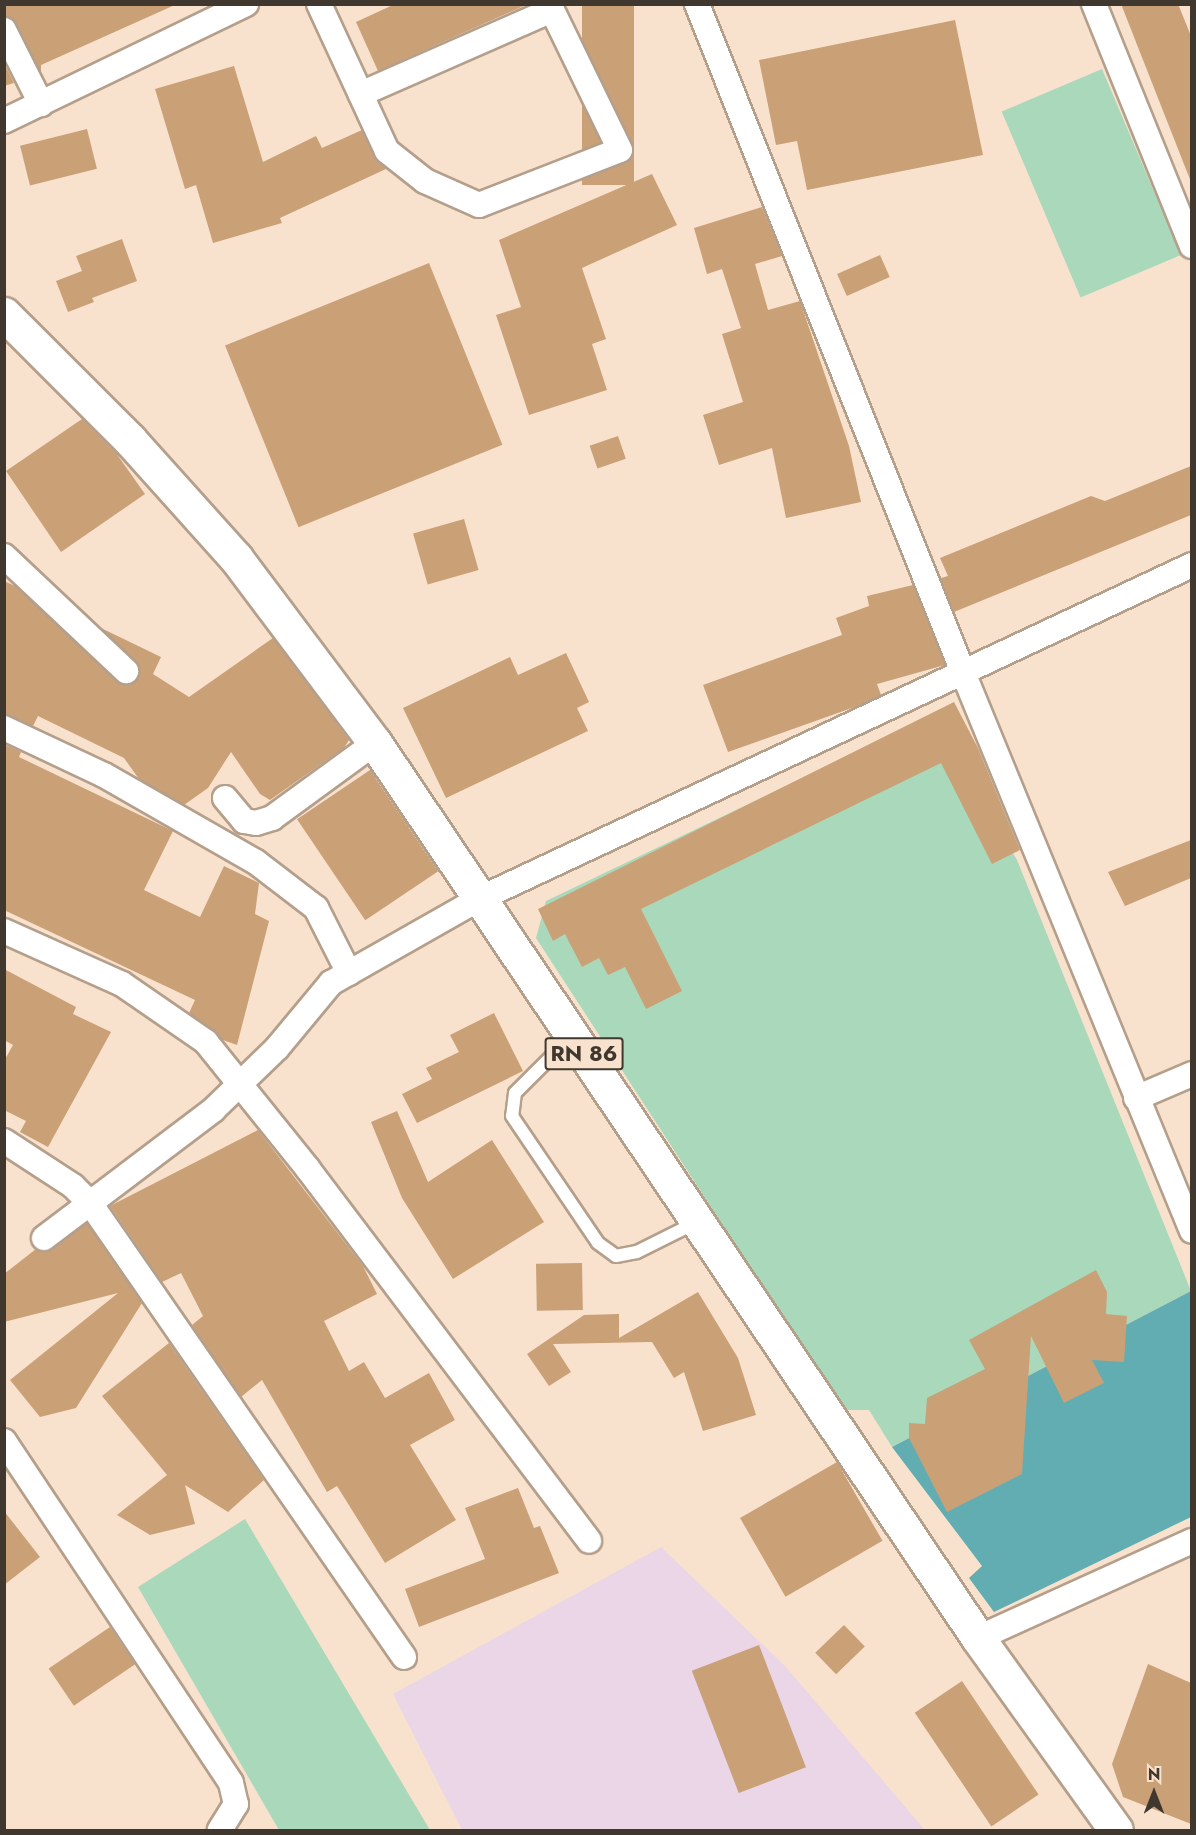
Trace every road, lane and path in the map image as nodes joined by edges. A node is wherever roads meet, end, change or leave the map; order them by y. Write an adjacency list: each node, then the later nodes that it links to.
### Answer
1 (246, 4): 7 (street)
2 (319, 4): 6 (street)
3 (697, 4): 13 (street)
4 (1094, 4): 9 (street)
5 (4, 30): 7 (street)
6 (361, 94): 6 (street)
7 (41, 104): 8 (street)
8 (4, 121)
9 (1191, 246)
10 (4, 314): 16 (main road, RN 86)
11 (4, 556): 14 (street)
12 (1191, 565): 13 (street)
13 (962, 670): 18 (street); 24 (street)
14 (126, 671)
15 (4, 728): 20 (street)
16 (375, 743): 17 (street); 18 (main road, RN 86)
17 (225, 798)
18 (479, 899): 20 (street); 21 (main road, RN 86)
19 (4, 931): 23 (street)
20 (349, 973): 23 (street)
21 (572, 1036): 27 (main road, RN 86); 27 (lane)
22 (1191, 1074): 24 (street)
23 (240, 1084): 26 (street); 31 (street)
24 (1136, 1098): 28 (street)
25 (4, 1141): 26 (street)
26 (90, 1203): 29 (street); 34 (street)
27 (697, 1222): 33 (main road, RN 86)
28 (1191, 1231)
29 (44, 1238)
30 (4, 1441): 35 (street)
31 (590, 1541)
32 (1191, 1541): 33 (street)
33 (978, 1638): 36 (main road, RN 86)
34 (404, 1657)
35 (220, 1830)
36 (1116, 1830)

